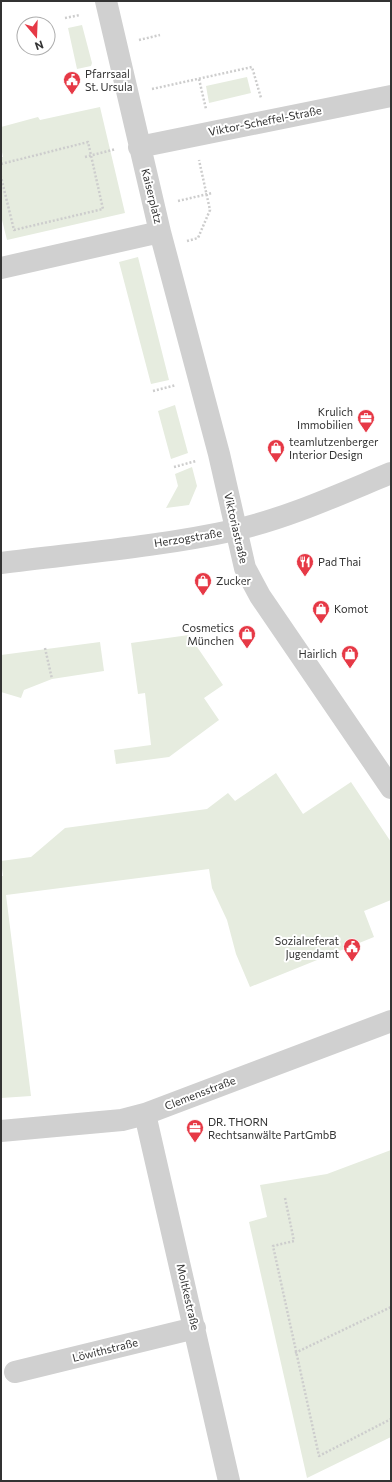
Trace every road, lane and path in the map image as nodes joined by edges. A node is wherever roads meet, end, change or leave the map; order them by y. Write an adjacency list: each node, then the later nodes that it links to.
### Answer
1 (106, 1): 9 (street, Kaiserplatz)
2 (80, 15): 3 (path)
3 (65, 18)
4 (198, 79): 5 (path); 7 (path); 8 (path)
5 (152, 89)
6 (391, 96): 9 (street, Viktor-Scheffel-Straße)
7 (261, 98)
8 (206, 110)
9 (140, 147): 19 (street, Kaiserplatz)
10 (118, 148): 11 (path)
11 (92, 155): 12 (path); 14 (path); 15 (path)
12 (85, 157)
13 (198, 157): 17 (path)
14 (1, 164)
15 (1, 177)
16 (212, 193): 17 (path)
17 (207, 194): 18 (path); 20 (path)
18 (176, 202)
19 (160, 232): 21 (street, Kaiserplatz); 23 (street, Viktoriastraße)
20 (185, 242)
21 (1, 268)
22 (391, 473): 23 (street, Herzogstraße)
23 (236, 530): 24 (street, Herzogstraße); 27 (street, Viktoriastraße)
24 (1, 563)
25 (46, 648): 26 (path)
26 (52, 679)
27 (391, 788)
28 (391, 1021): 29 (street, Clemensstraße)
29 (145, 1114): 30 (street, Clemensstraße); 33 (street, Moltkestraße)
30 (1, 1130)
31 (285, 1198): 34 (path)
32 (391, 1307): 34 (path)
33 (195, 1328): 35 (street, Löwithstraße); 37 (street, Moltkestraße)
34 (295, 1353): 36 (path)
35 (15, 1372)
36 (391, 1420)
37 (229, 1481)

